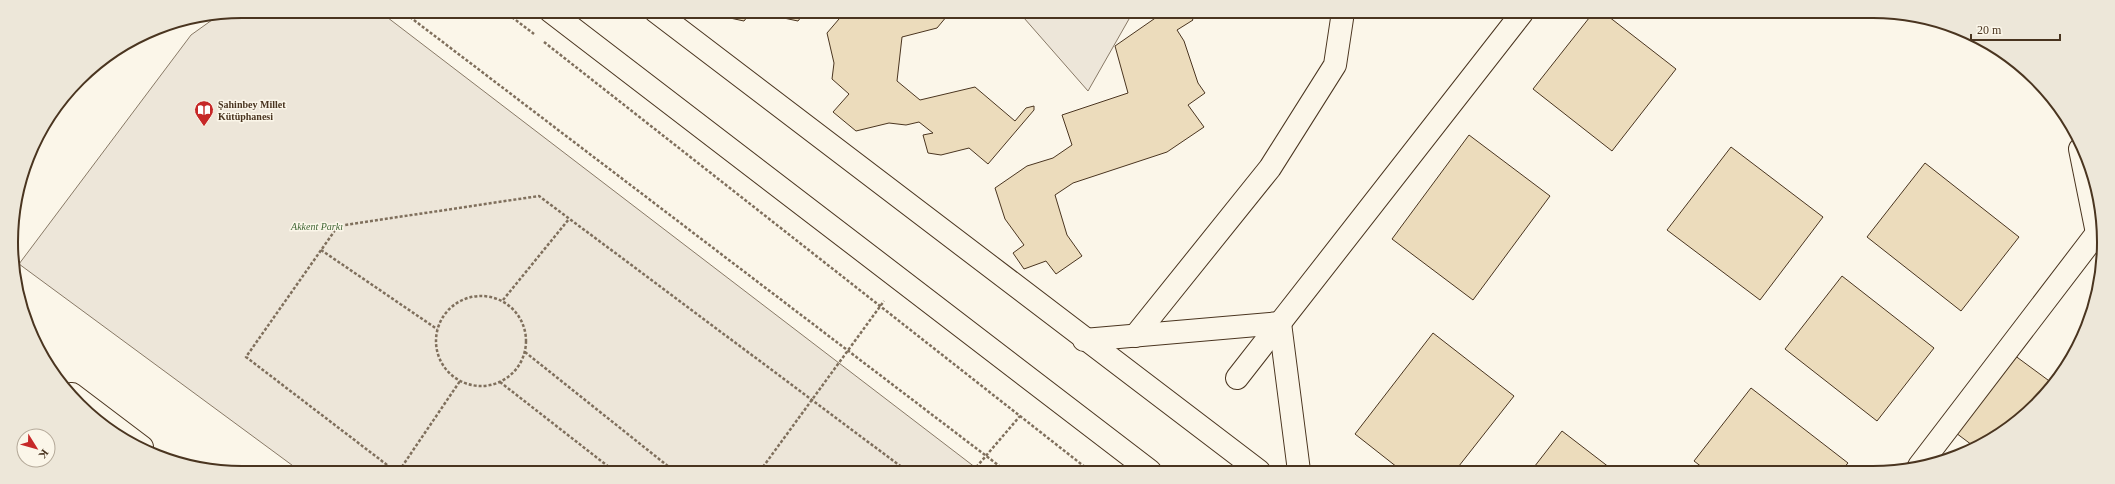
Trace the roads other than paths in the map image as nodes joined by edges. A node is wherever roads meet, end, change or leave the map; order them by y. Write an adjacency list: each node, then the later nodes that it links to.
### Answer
1 (559, 18): 13 (street)
2 (663, 18): 10 (street)
3 (1342, 18): 9 (street)
4 (1517, 18): 8 (street)
5 (2084, 166): 6 (street)
6 (2097, 228)
7 (2097, 234): 12 (street)
8 (1280, 323): 9 (street); 11 (street); 15 (street)
9 (1135, 336): 10 (street)
10 (1084, 340): 14 (street)
11 (1237, 378)
12 (1923, 460)
13 (1143, 466)
14 (1252, 466)
15 (1298, 466)

